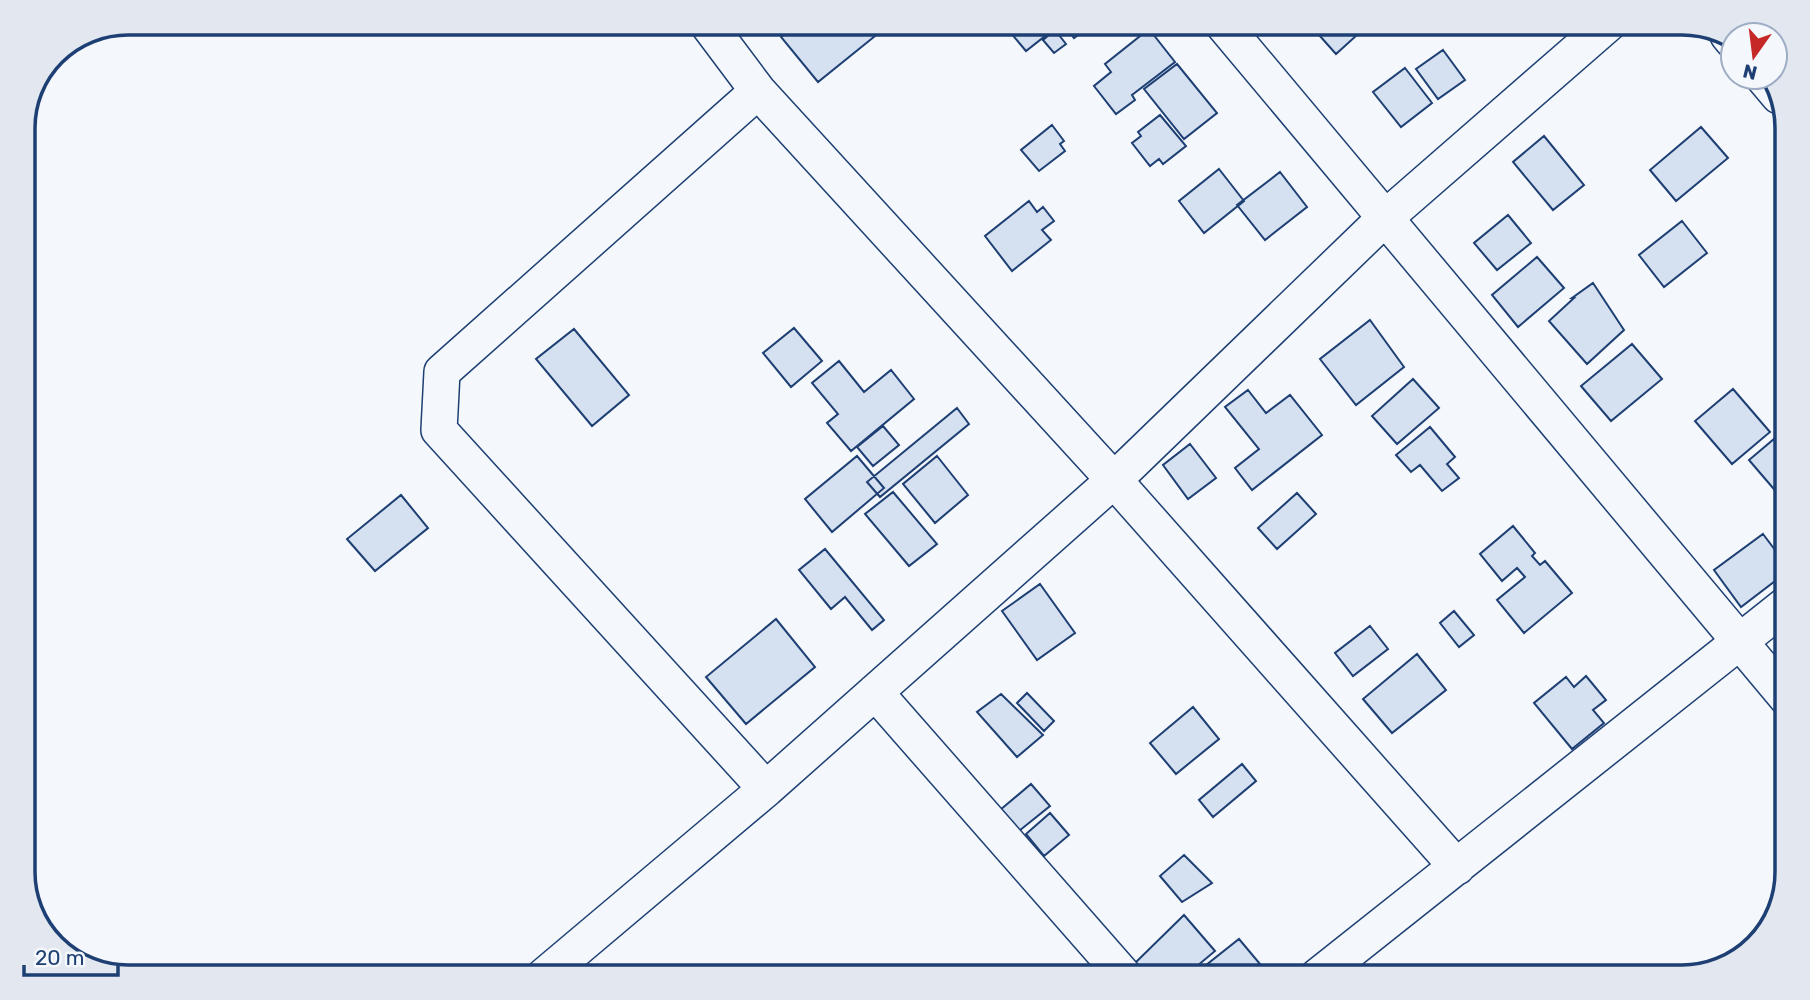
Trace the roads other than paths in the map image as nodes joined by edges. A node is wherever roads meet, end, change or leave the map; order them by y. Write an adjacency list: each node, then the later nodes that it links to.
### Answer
1 (716, 35): 4 (street)
2 (1232, 35): 5 (street)
3 (1595, 35): 5 (street)
4 (758, 91): 6 (street); 11 (street)
5 (1384, 219): 6 (street); 8 (street)
6 (1115, 480): 10 (street); 12 (street)
7 (1775, 614): 8 (street)
8 (1739, 642): 9 (street); 12 (street)
9 (1775, 684)
10 (875, 692): 11 (street); 14 (street)
11 (766, 789): 13 (street)
12 (1457, 866): 15 (street)
13 (557, 965)
14 (1114, 965)
15 (1332, 965)

